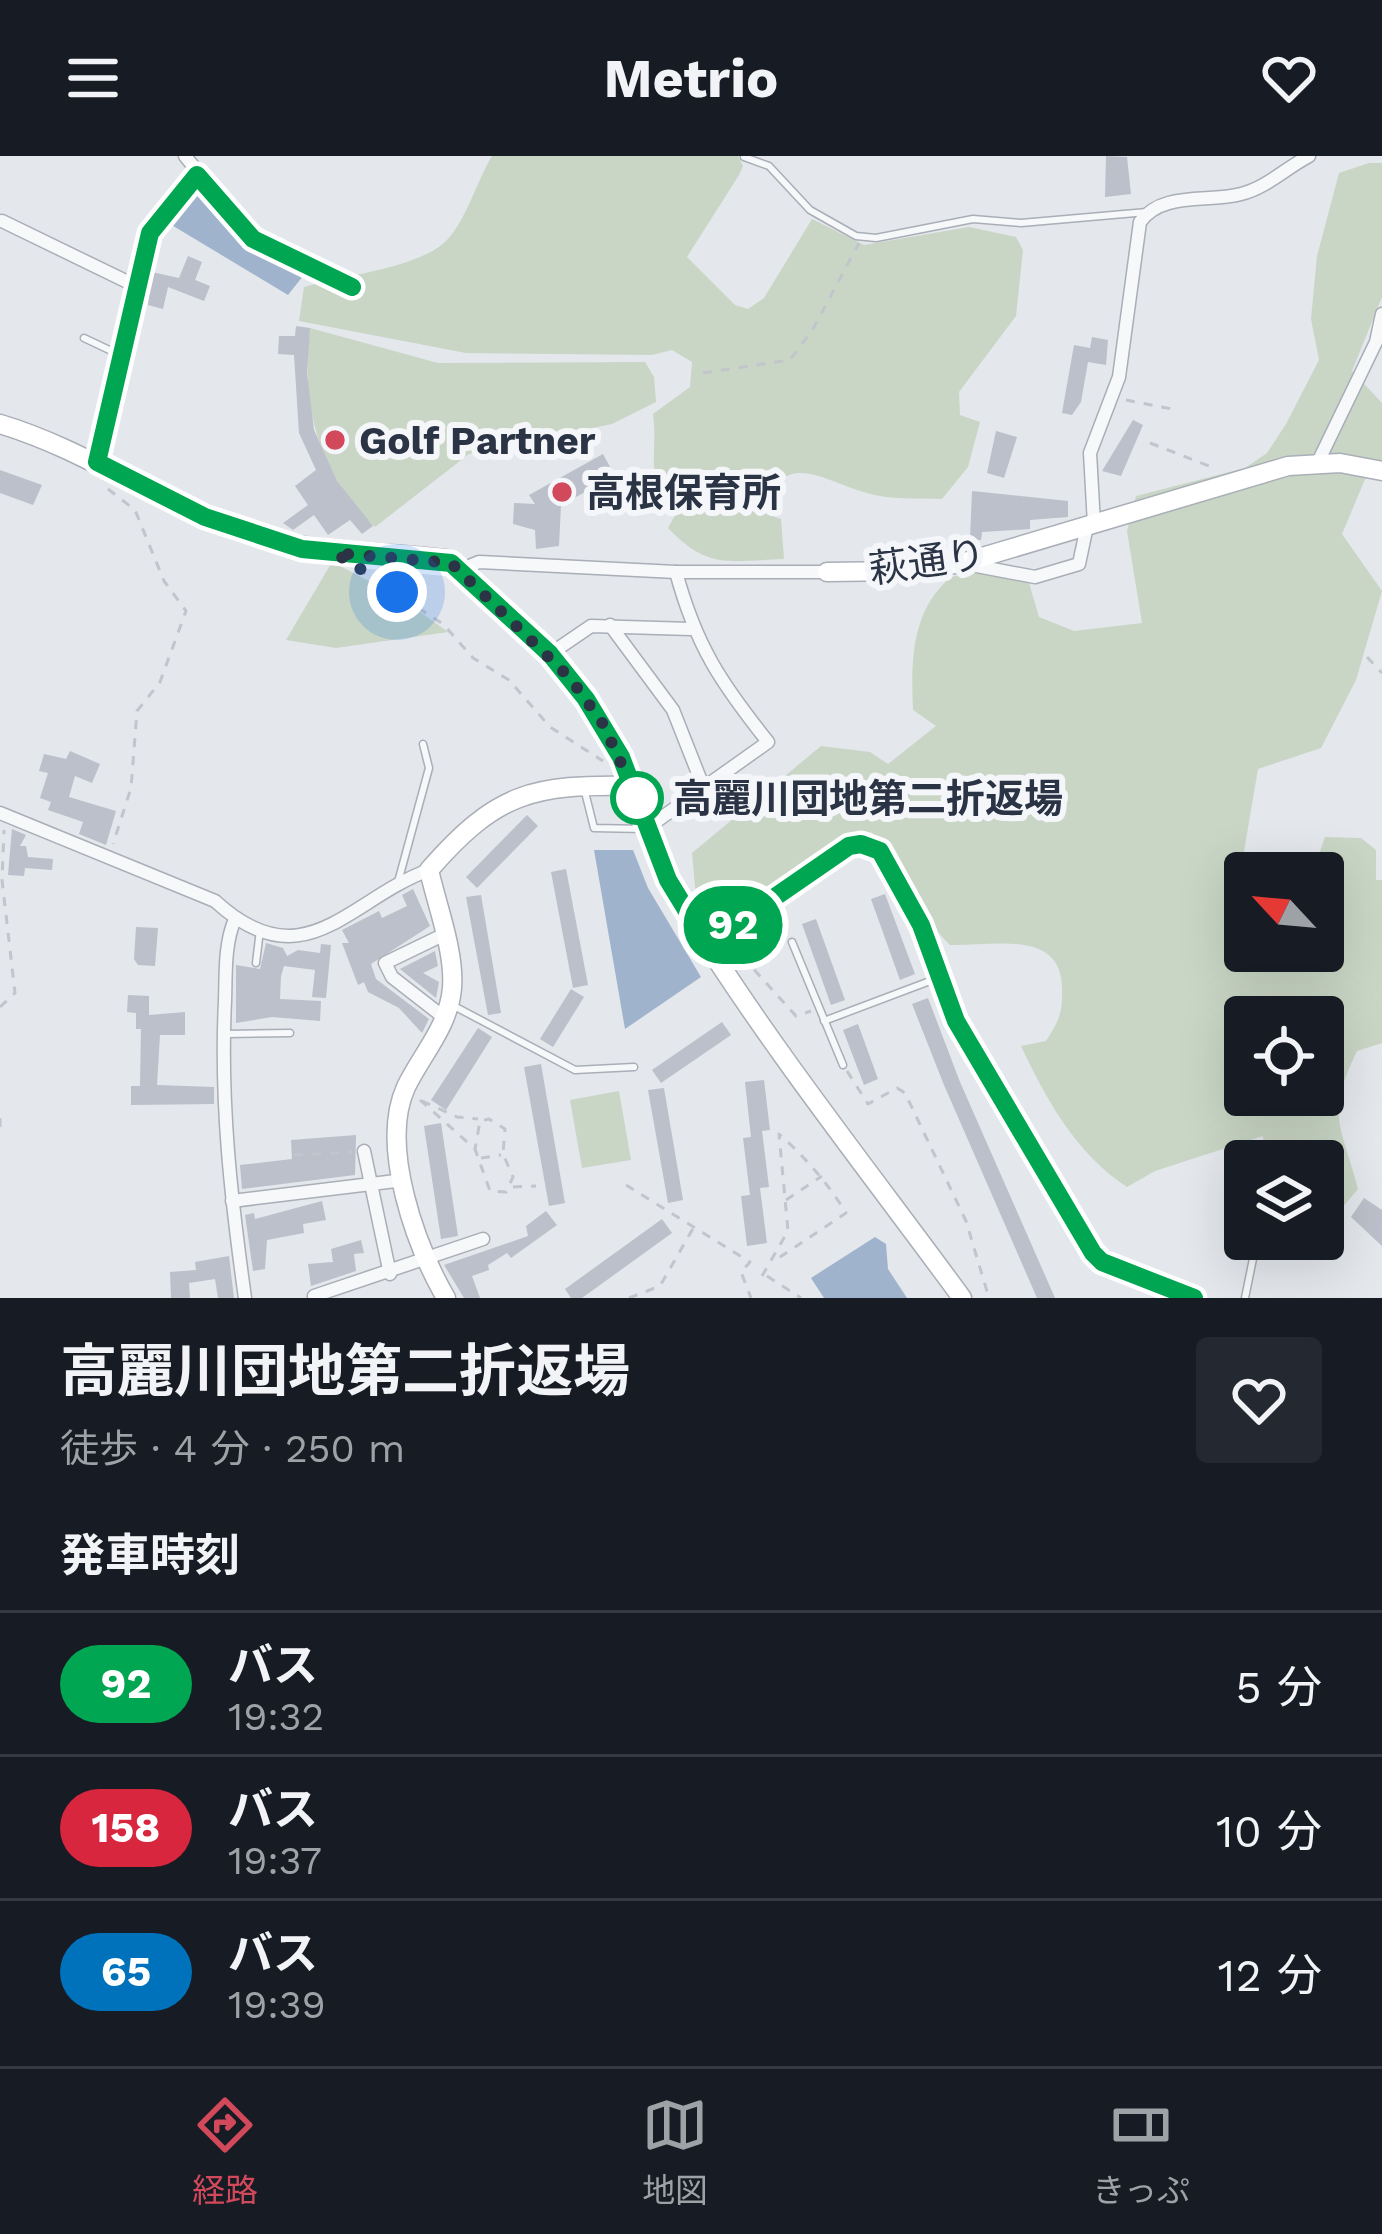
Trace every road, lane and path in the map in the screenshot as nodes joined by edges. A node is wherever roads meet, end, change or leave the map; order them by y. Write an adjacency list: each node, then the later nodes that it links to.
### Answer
1 (185, 156): 4 (street)
2 (1309, 156): 5 (street)
3 (744, 157): 7 (lane)
4 (197, 175): 8 (street); 9 (street)
5 (1147, 212): 7 (lane); 14 (street)
6 (2, 221): 8 (street)
7 (862, 236): 13 (path)
8 (138, 286): 12 (street)
9 (352, 287)
10 (1382, 314): 18 (street)
11 (84, 338): 12 (lane)
12 (125, 358): 19 (street)
13 (703, 373)
14 (1109, 398): 15 (path); 22 (street)
15 (1172, 409)
16 (0, 424): 19 (street)
17 (1150, 443): 21 (path)
18 (1318, 462): 20 (street, 萩通り); 21 (street, 萩通り)
19 (101, 464): 23 (street); 40 (path)
20 (1382, 472)
21 (1228, 484): 22 (street, 萩通り)
22 (1091, 525): 24 (street, 萩通り); 24 (street)
23 (335, 553): 25 (street); 34 (path)
24 (962, 563): 27 (street, 萩通り)
25 (460, 570): 26 (street, 萩通り); 30 (street)
26 (676, 572): 27 (street, 萩通り); 29 (street)
27 (827, 572)
28 (610, 625): 29 (street); 30 (street); 37 (street)
29 (691, 629): 37 (street)
30 (550, 654): 36 (street)
31 (1367, 657): 32 (path)
32 (1382, 674)
33 (423, 744): 42 (lane)
34 (616, 766)
35 (583, 785): 36 (street); 39 (lane); 41 (street)
36 (633, 786): 39 (street)
37 (705, 790): 39 (street)
38 (4, 815): 40 (street); 51 (path)
39 (647, 828): 48 (street)
40 (109, 857): 43 (street)
41 (429, 870): 42 (street); 45 (street)
42 (398, 882): 44 (street)
43 (235, 919): 44 (street); 56 (street)
44 (260, 930): 49 (lane)
45 (443, 935): 53 (street); 53 (street)
46 (792, 941): 52 (lane)
47 (730, 943): 52 (path)
48 (707, 944): 50 (street); 88 (street)
49 (256, 963)
50 (938, 978): 54 (lane); 90 (street)
51 (0, 1007)
52 (818, 1008): 54 (lane)
53 (447, 1011): 58 (lane); 59 (street)
54 (824, 1021): 57 (lane)
55 (290, 1033): 56 (lane)
56 (224, 1034): 74 (street)
57 (843, 1065): 89 (path)
58 (634, 1067)
59 (412, 1096): 61 (path); 63 (path); 69 (street)
60 (0, 1118): 62 (path)
61 (480, 1121): 63 (path); 65 (path)
62 (0, 1131)
63 (475, 1149): 67 (path)
64 (364, 1151): 66 (path); 70 (street)
65 (503, 1154): 67 (path); 72 (path)
66 (294, 1155)
67 (479, 1159): 72 (path)
68 (822, 1176): 75 (path); 75 (path); 80 (path)
69 (404, 1180): 70 (street); 78 (street)
70 (371, 1185): 74 (street); 81 (street)
71 (626, 1185): 76 (path)
72 (511, 1186): 73 (path)
73 (536, 1186)
74 (232, 1201): 83 (street)
75 (784, 1201): 80 (path)
76 (695, 1226): 85 (path); 86 (path)
77 (482, 1239): 78 (street)
78 (424, 1260): 81 (street); 84 (street)
79 (1253, 1260): 91 (lane)
80 (774, 1261): 87 (path)
81 (390, 1274): 82 (street)
82 (314, 1296)
83 (245, 1298)
84 (446, 1298)
85 (629, 1298)
86 (751, 1298)
87 (801, 1298)
88 (962, 1298)
89 (989, 1298)
90 (1194, 1298)
91 (1245, 1298)

